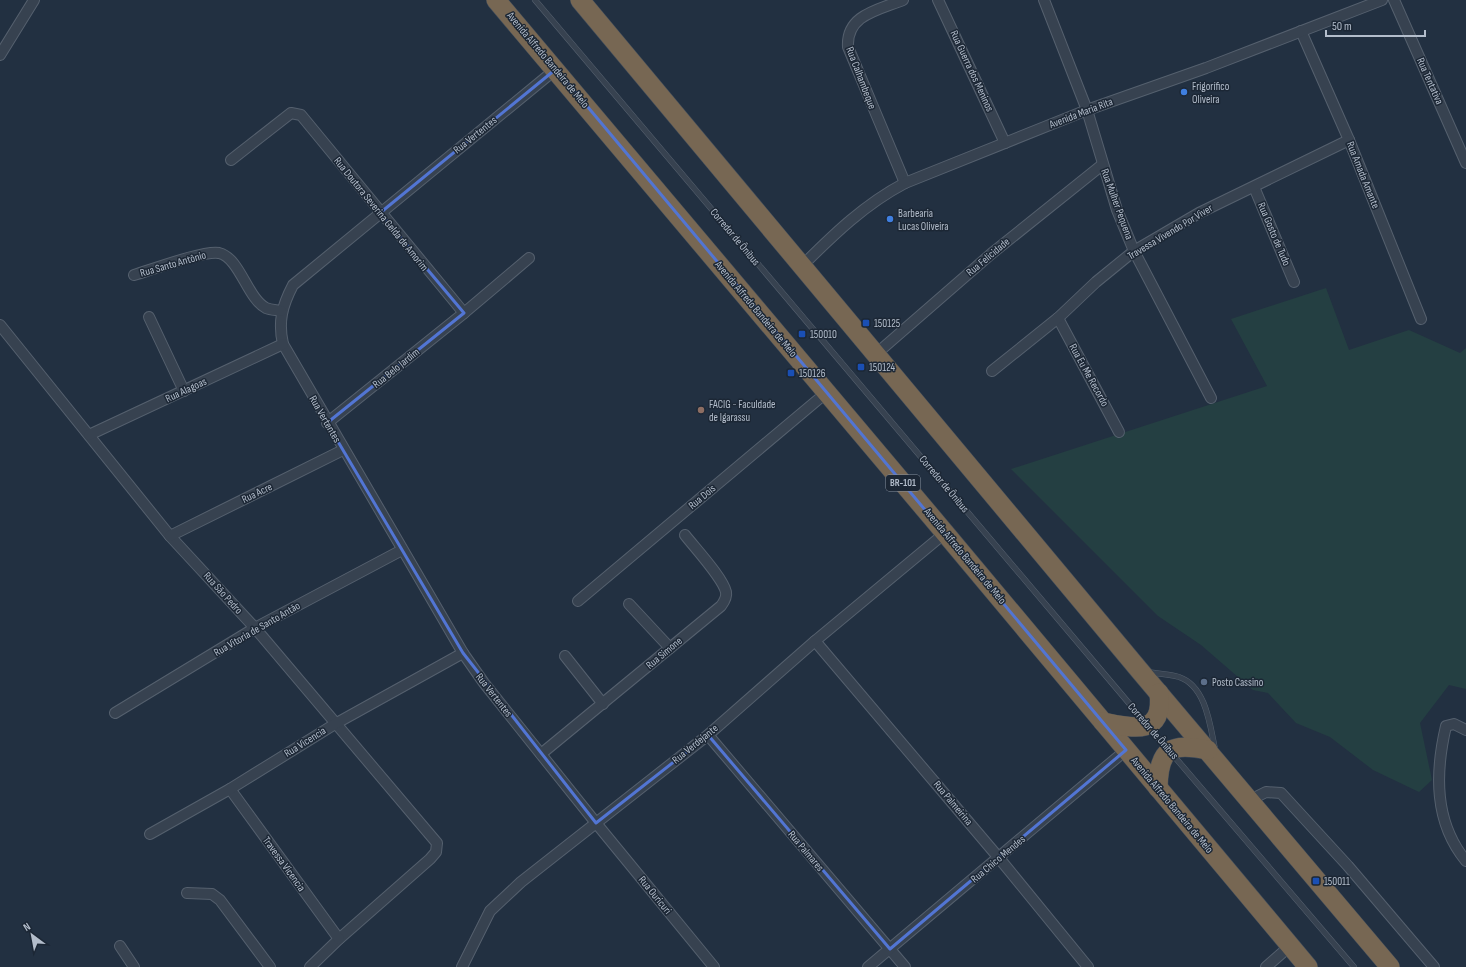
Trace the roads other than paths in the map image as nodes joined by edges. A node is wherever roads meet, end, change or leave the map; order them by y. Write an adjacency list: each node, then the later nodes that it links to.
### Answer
1 (34, 0): 11 (street)
2 (496, 0): 12 (highway, Avenida Alfredo Bandeira de Melo / BR-101)
3 (535, 0): 60 (lane, Corredor de Ônibus)
4 (580, 0): 24 (highway)
5 (903, 0): 19 (street, Rua Calhambeque)
6 (938, 0): 15 (street, Rua Guerra dos Meninos)
7 (1044, 0): 13 (street, Rua Mulher Pequena)
8 (1382, 0): 10 (street, Avenida Maria Rita)
9 (1394, 0): 17 (street, Rua Tentativa)
10 (1301, 31): 13 (street, Avenida Maria Rita); 14 (street, Rua Amada Amante)
11 (0, 55)
12 (556, 69): 21 (street, Rua Vertentes); 37 (highway, Avenida Alfredo Bandeira de Melo / BR-101)
13 (1087, 110): 15 (street, Avenida Maria Rita); 18 (street, Rua Mulher Pequena)
14 (1349, 140): 20 (street, Travessa Vivendo Por Viver); 31 (street, Rua Amada Amante)
15 (1005, 143): 19 (street, Avenida Maria Rita)
16 (231, 160): 21 (street, Rua Doutora Severina Gelda de Amorim)
17 (1466, 163)
18 (1102, 165): 22 (street, Rua Mulher Pequena); 34 (street, Rua Felicidade)
19 (905, 183): 24 (street, Avenida Maria Rita)
20 (1254, 186): 22 (street, Travessa Vivendo Por Viver); 26 (street, Rua Gosto de Tudo)
21 (380, 213): 27 (street, Rua Vertentes); 28 (street, Rua Doutora Severina Gelda de Amorim)
22 (1134, 251): 30 (street, Travessa Vivendo Por Viver); 38 (street, Rua Mulher Pequena)
23 (529, 258): 28 (street)
24 (802, 266): 34 (highway)
25 (134, 275): 27 (street, Rua Santo Antônio)
26 (1294, 282)
27 (281, 311): 33 (street, Rua Vertentes)
28 (464, 313): 39 (street, Rua Belo Jardim)
29 (148, 317): 36 (street)
30 (1058, 318): 35 (street, Travessa Vivendo Por Viver); 40 (street, Rua Eu Me Recordo)
31 (1421, 320)
32 (0, 325): 41 (street, Rua São Pedro)
33 (283, 344): 36 (street, Rua Alagoas); 39 (street, Rua Vertentes)
34 (876, 354): 54 (highway)
35 (992, 371)
36 (184, 391): 41 (street, Rua Alagoas)
37 (827, 392): 43 (highway, Avenida Alfredo Bandeira de Melo / BR-101); 47 (street, Rua Dois)
38 (1211, 398)
39 (327, 423): 42 (street, Rua Vertentes)
40 (1119, 432)
41 (89, 435): 45 (street, Rua São Pedro)
42 (344, 450): 45 (street, Rua Acre); 46 (street, Rua Vertentes)
43 (945, 533): 50 (street, Rua Verdejante); 58 (highway, Avenida Alfredo Bandeira de Melo / BR-101)
44 (685, 535): 51 (street, Rua Simone)
45 (170, 536): 49 (street, Rua São Pedro)
46 (402, 550): 49 (street, Rua Vitoria de Santo Antão); 52 (street, Rua Vertentes)
47 (578, 601)
48 (629, 604): 51 (street)
49 (255, 628): 57 (street, Rua Vitoria de Santo Antão); 59 (street, Rua São Pedro)
50 (815, 641): 62 (street, Rua Verdejante); 72 (street, Rua Palmeirina)
51 (670, 648): 56 (street, Rua Simone)
52 (463, 653): 59 (street, Rua Vicencia); 65 (street, Rua Vertentes)
53 (565, 656): 56 (street)
54 (1140, 671): 55 (highway); 66 (lane)
55 (1159, 693): 60 (highway); 66 (highway)
56 (603, 704): 65 (street, Rua Simone)
57 (115, 713)
58 (1103, 722): 60 (highway); 63 (highway, Avenida Alfredo Bandeira de Melo / BR-101)
59 (335, 724): 68 (street, Rua Vicencia); 75 (street, Rua São Pedro)
60 (1148, 726): 64 (lane, Corredor de Ônibus)
61 (1466, 730): 73 (street)
62 (708, 735): 70 (street, Rua Verdejante); 78 (street, Rua Palmares)
63 (1126, 750): 67 (highway, Avenida Alfredo Bandeira de Melo / BR-101); 72 (street, Rua Chico Mendes)
64 (1169, 750): 66 (highway); 67 (highway); 89 (lane, Corredor de Ônibus)
65 (541, 754): 70 (street, Rua Vertentes)
66 (1213, 756): 69 (highway)
67 (1158, 788): 77 (highway, Avenida Alfredo Bandeira de Melo / BR-101)
68 (230, 789): 71 (street, Rua Vicencia); 75 (street, Travessa Vicencia)
69 (1250, 800): 90 (highway); 91 (street)
70 (596, 823): 82 (street, Rua Verdejante); 83 (street, Rua Ouricuri)
71 (150, 834)
72 (999, 858): 78 (street, Rua Chico Mendes); 86 (street, Rua Palmeirina)
73 (1466, 861)
74 (187, 893): 80 (street)
75 (339, 939): 81 (street)
76 (120, 946): 79 (street)
77 (1290, 946): 87 (street); 88 (highway, Avenida Alfredo Bandeira de Melo / BR-101)
78 (890, 949): 84 (street, Rua Chico Mendes); 85 (street, Rua Palmares)
79 (134, 967)
80 (270, 967)
81 (310, 967)
82 (462, 967)
83 (714, 967)
84 (868, 967)
85 (905, 967)
86 (1088, 967)
87 (1266, 967)
88 (1308, 967)
89 (1354, 967)
90 (1390, 967)
91 (1434, 967)

